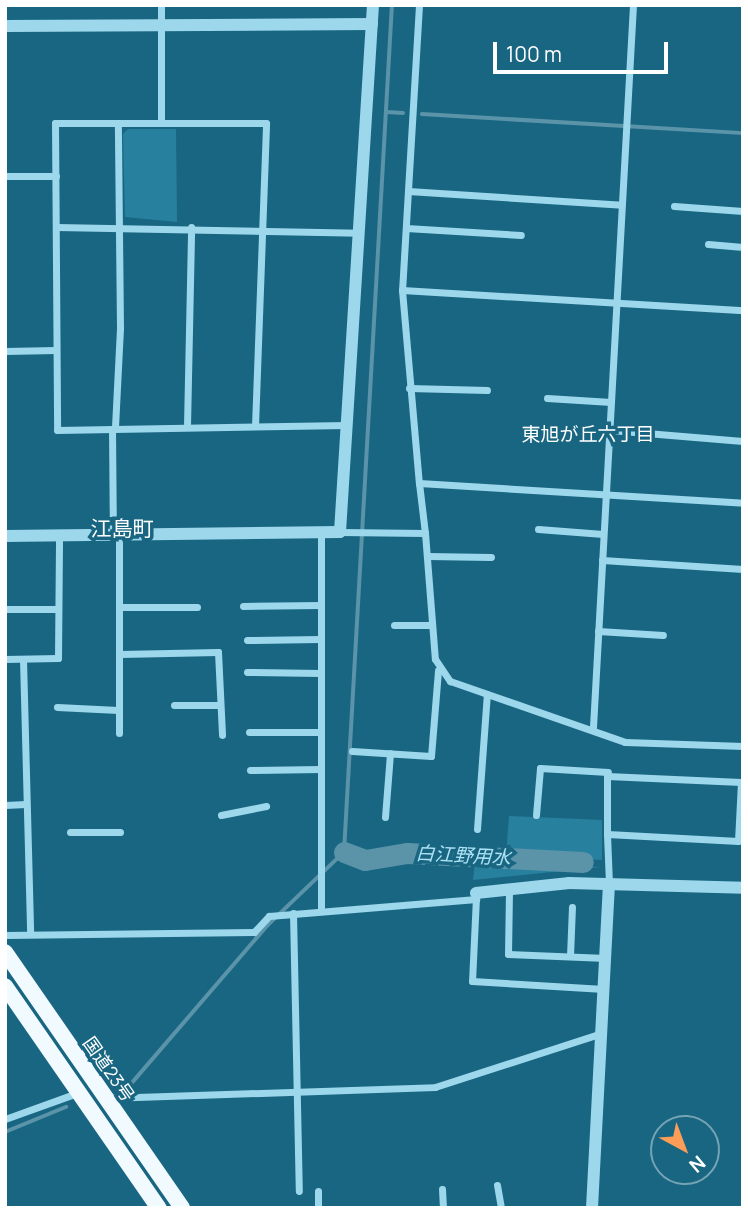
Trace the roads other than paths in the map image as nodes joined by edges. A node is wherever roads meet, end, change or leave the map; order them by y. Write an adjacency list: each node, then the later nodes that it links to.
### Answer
1 (161, 5): 5 (street)
2 (373, 5): 6 (street)
3 (419, 5): 12 (street)
4 (633, 5): 13 (street)
5 (161, 24): 6 (street); 7 (street); 9 (street)
6 (372, 24): 21 (street)
7 (5, 26)
8 (118, 123): 9 (street); 11 (street); 16 (street)
9 (162, 123): 19 (street)
10 (5, 176): 11 (street)
11 (56, 176): 17 (street)
12 (408, 191): 13 (street); 20 (street)
13 (622, 205): 26 (street)
14 (674, 206): 15 (street)
15 (743, 211)
16 (119, 226): 17 (street); 18 (street); 37 (street)
17 (56, 227): 29 (street)
18 (191, 227): 19 (street); 35 (street)
19 (260, 227): 21 (street); 36 (street)
20 (406, 228): 22 (street); 25 (street)
21 (359, 233): 34 (street)
22 (521, 235)
23 (708, 244): 24 (street)
24 (743, 247)
25 (402, 290): 26 (street); 30 (street)
26 (617, 302): 27 (street); 33 (street)
27 (743, 310)
28 (5, 351): 29 (street)
29 (56, 351): 37 (street)
30 (410, 388): 31 (street); 40 (street)
31 (487, 390)
32 (547, 397): 33 (street)
33 (611, 402): 38 (street)
34 (347, 425): 36 (street); 45 (street)
35 (187, 426): 36 (street); 37 (street)
36 (255, 426)
37 (114, 428): 49 (street)
38 (610, 430): 39 (street); 41 (street)
39 (743, 441)
40 (419, 484): 41 (street); 46 (street)
41 (605, 494): 42 (street); 47 (street)
42 (743, 503)
43 (538, 529): 47 (street)
44 (321, 531): 45 (street); 49 (street); 55 (street)
45 (344, 532): 46 (street)
46 (425, 533): 51 (street)
47 (603, 534): 53 (street)
48 (59, 535): 49 (street); 50 (street); 60 (street)
49 (116, 535): 57 (street)
50 (5, 536)
51 (426, 556): 52 (street); 62 (street)
52 (491, 557)
53 (602, 560): 54 (street); 63 (street)
54 (743, 569)
55 (321, 605): 56 (street); 65 (street)
56 (243, 606)
57 (120, 607): 58 (street); 67 (street)
58 (197, 607)
59 (5, 609): 60 (street)
60 (58, 609): 69 (street)
61 (394, 625): 62 (street)
62 (432, 625): 70 (street)
63 (598, 631): 64 (street); 78 (street)
64 (663, 635)
65 (320, 639): 66 (street); 72 (street)
66 (247, 640)
67 (120, 654): 75 (street); 77 (street)
68 (5, 659): 69 (street)
69 (23, 659): 89 (street)
70 (438, 670): 73 (street); 85 (street)
71 (247, 672): 72 (street)
72 (320, 673): 80 (street)
73 (487, 694): 78 (street); 96 (street)
74 (174, 705): 75 (street)
75 (220, 705): 82 (street)
76 (57, 707): 77 (street)
77 (118, 710): 81 (street)
78 (593, 727): 83 (street)
79 (249, 732): 80 (street)
80 (320, 732): 86 (street)
81 (119, 733)
82 (222, 735)
83 (743, 746)
84 (352, 751): 85 (street)
85 (390, 753): 95 (street)
86 (321, 769): 87 (street); 105 (street)
87 (250, 770)
88 (608, 770): 92 (street); 94 (street); 99 (street)
89 (26, 804): 90 (street); 107 (street)
90 (5, 805)
91 (266, 806): 93 (street)
92 (742, 812): 99 (street)
93 (221, 815)
94 (536, 815)
95 (385, 817)
96 (477, 830)
97 (70, 832): 98 (street)
98 (120, 832)
99 (607, 834): 100 (street)
100 (609, 883): 101 (street); 102 (street); 111 (street)
101 (743, 888)
102 (509, 891): 103 (street); 110 (street)
103 (476, 896): 105 (street); 113 (street)
104 (572, 907): 110 (street)
105 (321, 909): 106 (street)
106 (289, 913): 107 (street); 115 (street)
107 (30, 933): 108 (street)
108 (5, 935)
109 (5, 952): 117 (highway, 国道23号)
110 (570, 956): 111 (street)
111 (607, 958): 113 (street)
112 (5, 986): 116 (highway, 国道23号)
113 (604, 989): 114 (street)
114 (601, 1033): 115 (street); 128 (street)
115 (295, 1090): 117 (street); 121 (street)
116 (80, 1092): 118 (street); 123 (highway, 国道23号)
117 (106, 1098): 124 (highway, 国道23号)
118 (5, 1119)
119 (497, 1185): 127 (street)
120 (442, 1189): 126 (street)
121 (299, 1191)
122 (318, 1191): 125 (street)
123 (159, 1208)
124 (182, 1208)
125 (318, 1208)
126 (443, 1208)
127 (501, 1208)
128 (592, 1208)

